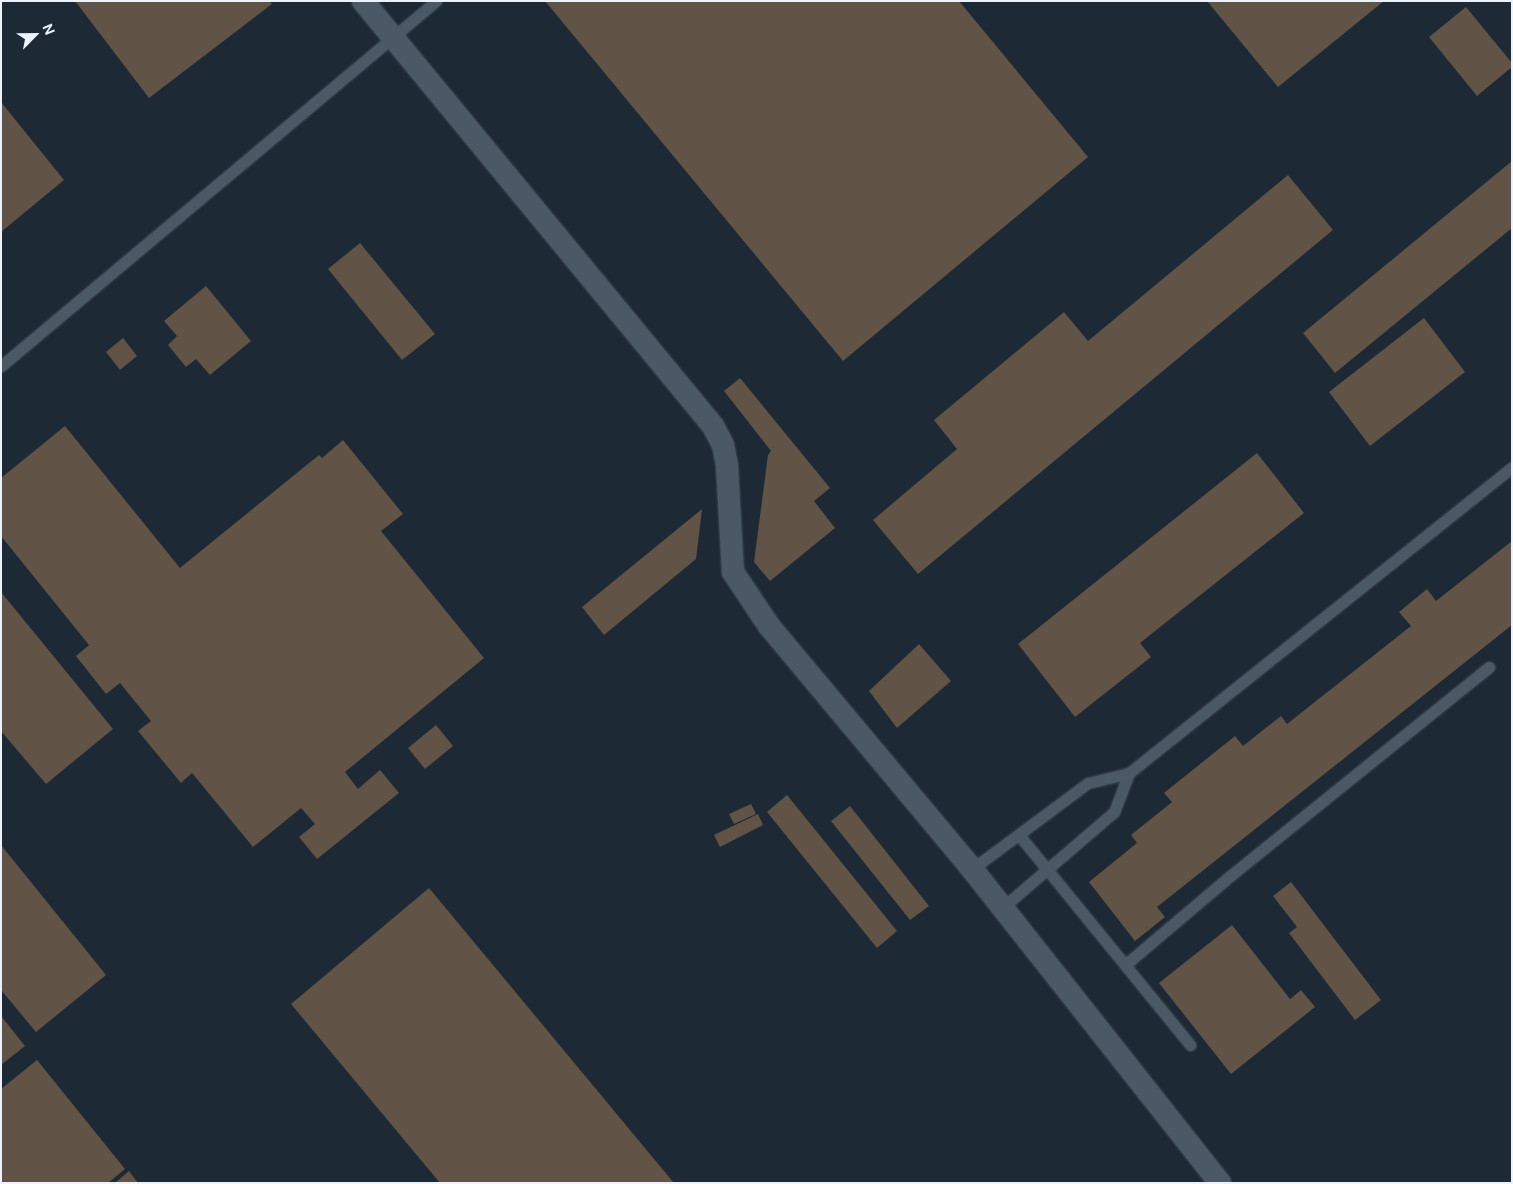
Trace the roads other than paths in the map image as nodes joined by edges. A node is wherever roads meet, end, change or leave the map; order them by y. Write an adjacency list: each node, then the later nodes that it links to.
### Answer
1 (363, 1): 3 (street)
2 (436, 1): 3 (lane)
3 (393, 38): 4 (lane); 9 (street)
4 (1, 366)
5 (1512, 467): 7 (lane)
6 (1489, 667): 12 (lane)
7 (1129, 773): 8 (lane); 10 (lane)
8 (1019, 836): 9 (lane); 10 (lane)
9 (972, 869): 11 (street)
10 (1047, 872): 11 (lane); 12 (lane)
11 (1002, 908): 14 (street)
12 (1125, 965): 13 (lane)
13 (1190, 1044)
14 (1220, 1183)

